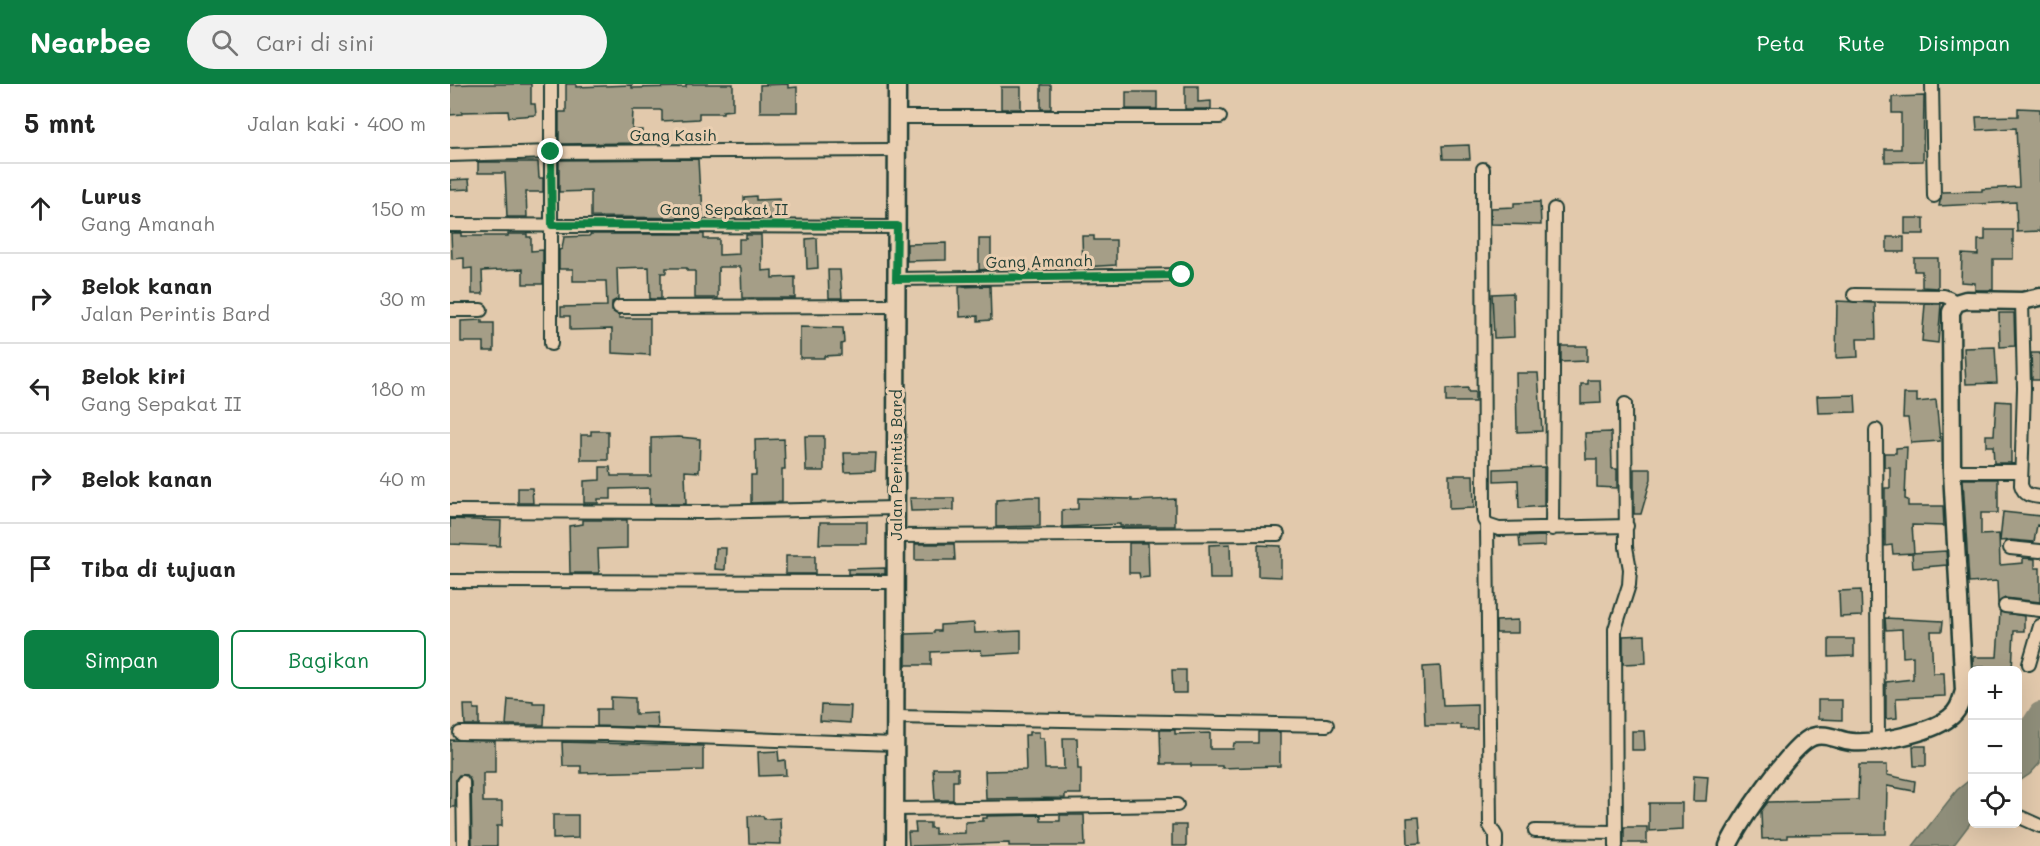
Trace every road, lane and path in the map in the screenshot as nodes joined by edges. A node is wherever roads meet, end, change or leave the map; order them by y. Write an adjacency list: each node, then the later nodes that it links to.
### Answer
1 (551, 84): 7 (street)
2 (897, 84): 4 (street, Jalan Perintis Bard)
3 (1932, 84): 10 (street)
4 (897, 117): 5 (street); 6 (street, Jalan Perintis Bard)
5 (1220, 117)
6 (897, 150): 7 (street, Gang Kasih); 14 (street, Jalan Perintis Bard)
7 (551, 152): 8 (street, Gang Kasih); 13 (street)
8 (450, 155)
9 (1483, 169): 33 (street)
10 (1934, 196)
11 (1554, 209): 35 (street)
12 (450, 225): 13 (street, Gang Sepakat II)
13 (552, 225): 14 (street, Gang Sepakat II); 25 (street)
14 (897, 226): 16 (street, Jalan Perintis Bard)
15 (1182, 275): 16 (street, Gang Amanah)
16 (896, 279): 21 (street, Jalan Perintis Bard)
17 (1854, 296): 20 (street)
18 (2040, 297): 19 (street)
19 (2022, 302): 20 (street); 29 (street)
20 (1956, 303): 28 (street)
21 (896, 306): 22 (street); 31 (street, Jalan Perintis Bard)
22 (619, 307)
23 (450, 310): 24 (street)
24 (481, 310)
25 (551, 344)
26 (1625, 404): 34 (street)
27 (1876, 430): 49 (street)
28 (1952, 471): 29 (street); 49 (street)
29 (2021, 471): 30 (street)
30 (2040, 496)
31 (896, 508): 32 (street); 37 (street, Jalan Perintis Bard)
32 (450, 510)
33 (1487, 525): 35 (street); 60 (street)
34 (1627, 526): 35 (street); 57 (street)
35 (1552, 529)
36 (1278, 534): 37 (street)
37 (896, 536): 41 (street, Jalan Perintis Bard)
38 (2010, 548): 39 (street)
39 (2040, 551)
40 (450, 582): 41 (street)
41 (896, 582): 46 (street, Jalan Perintis Bard)
42 (2005, 606): 43 (street)
43 (2040, 610)
44 (2040, 626): 45 (street)
45 (2029, 664)
46 (895, 717): 47 (street); 50 (street, Jalan Perintis Bard)
47 (1327, 725)
48 (460, 733): 50 (street)
49 (1878, 742): 62 (street)
50 (895, 744): 53 (street, Jalan Perintis Bard)
51 (463, 782): 58 (street)
52 (1177, 805): 53 (street)
53 (895, 809): 59 (street, Jalan Perintis Bard)
54 (2022, 818): 55 (street)
55 (2040, 826)
56 (1535, 831): 57 (street)
57 (1616, 832): 61 (street)
58 (464, 846)
59 (895, 846)
60 (1496, 846)
61 (1616, 846)
62 (1728, 846)

